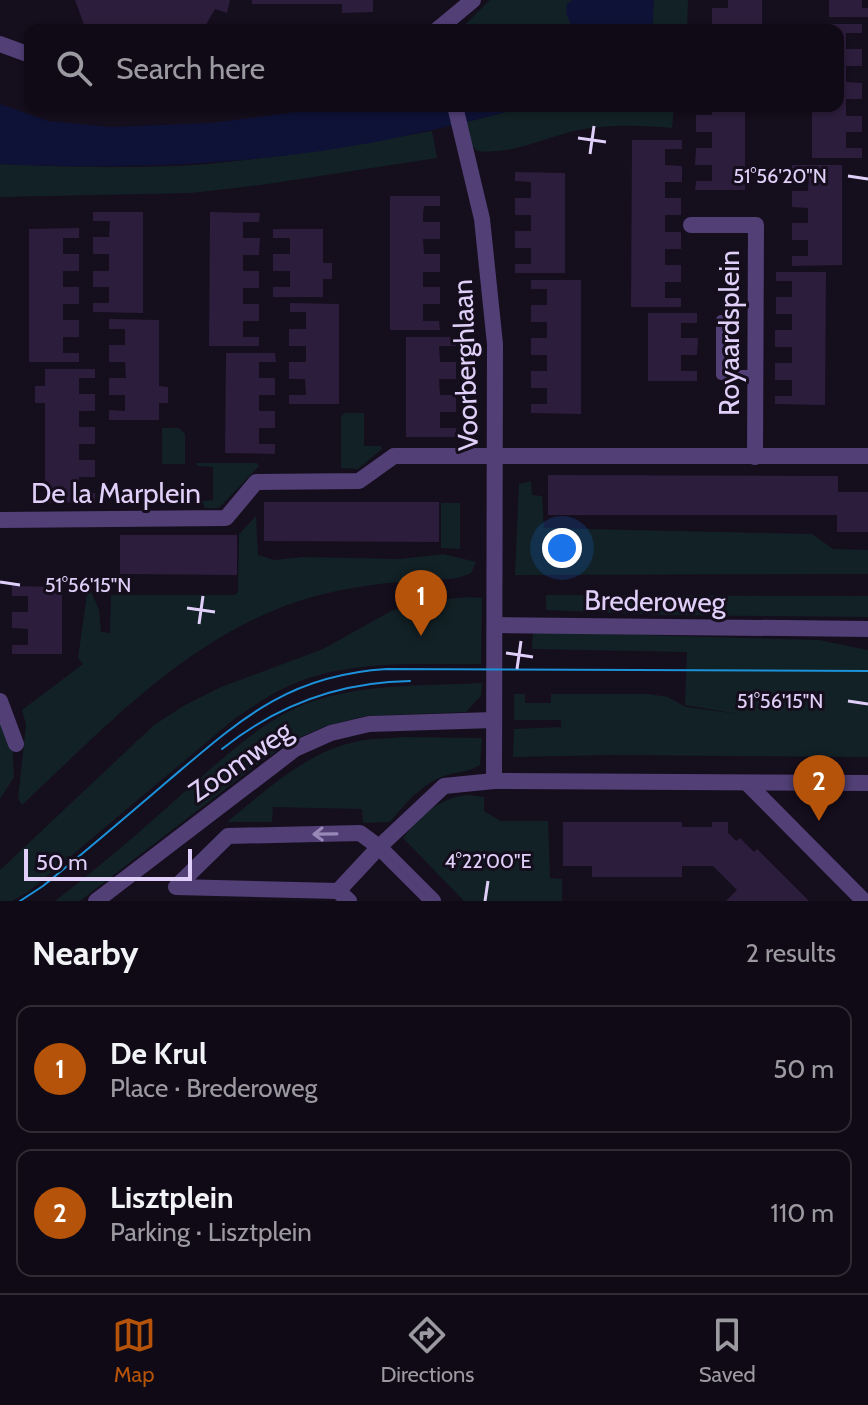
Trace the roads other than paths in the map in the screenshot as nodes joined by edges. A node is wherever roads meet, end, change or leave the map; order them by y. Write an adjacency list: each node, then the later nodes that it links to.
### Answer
1 (473, 0): 2 (street)
2 (444, 24)
3 (0, 44): 4 (street)
4 (24, 53)
5 (456, 112): 10 (street, Voorberghlaan)
6 (691, 225): 8 (street, Royaardsplein)
7 (721, 320): 8 (lane)
8 (755, 375): 11 (street, Royaardsplein)
9 (868, 456): 11 (street, Royaardsplein)
10 (495, 457): 11 (street, Royaardsplein); 12 (street, De la Marplein); 13 (street, Voorberghlaan)
11 (755, 457)
12 (0, 520)
13 (495, 625): 14 (street, Brederoweg); 16 (street)
14 (868, 629)
15 (0, 701): 17 (street)
16 (493, 720): 18 (street); 23 (street, Zoomweg)
17 (16, 744)
18 (494, 781): 19 (street); 21 (street)
19 (747, 783): 20 (street); 25 (street)
20 (868, 783)
21 (379, 847): 22 (street); 22 (street, one-way to 22); 24 (street)
22 (343, 896)
23 (96, 901)
24 (433, 901)
25 (864, 901)

